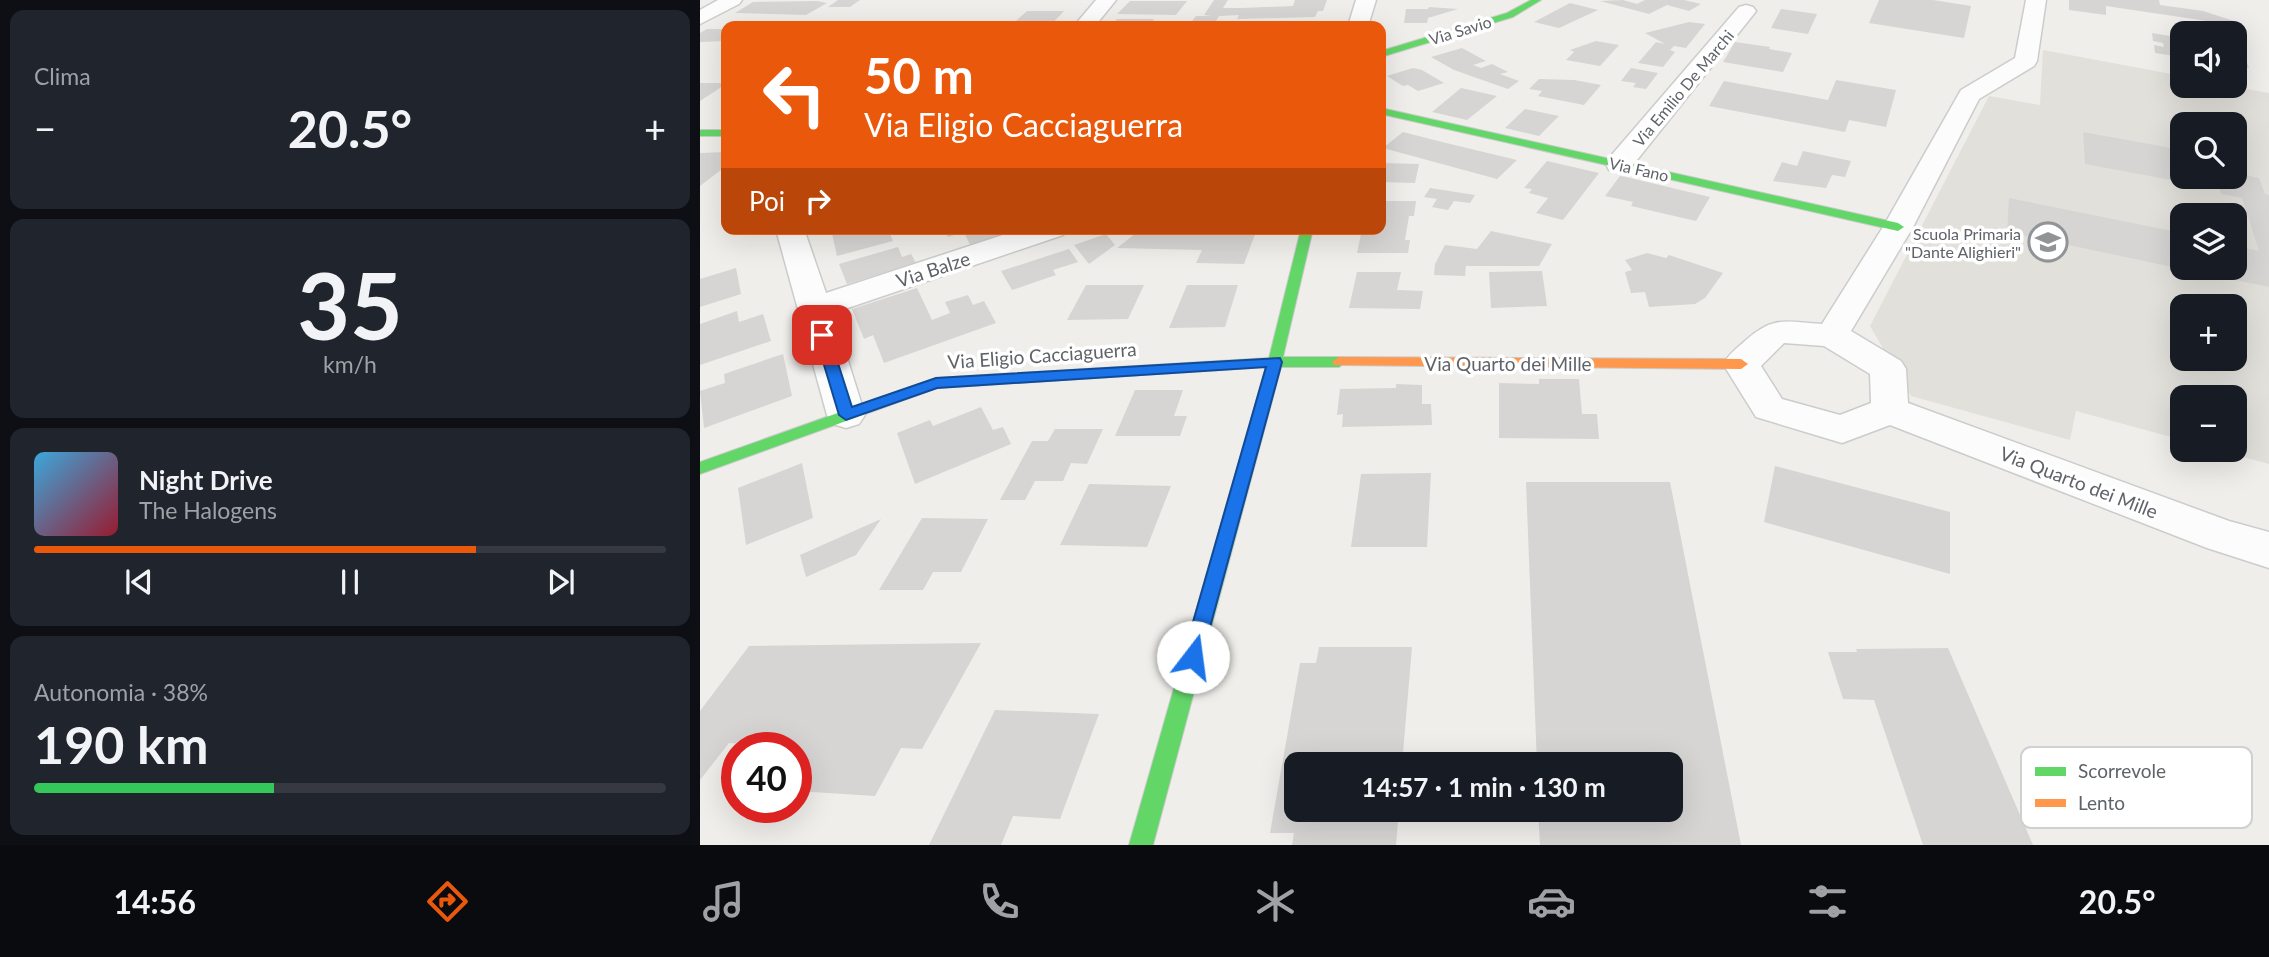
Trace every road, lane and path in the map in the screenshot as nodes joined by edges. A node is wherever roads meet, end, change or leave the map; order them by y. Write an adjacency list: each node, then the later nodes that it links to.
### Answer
1 (1106, 0): 9 (street)
2 (1366, 0): 10 (street)
3 (1537, 0): 11 (street, Via Savio)
4 (2036, 0): 16 (street)
5 (700, 1): 6 (street)
6 (732, 1): 8 (street)
7 (1746, 11): 15 (street, Via Emilio De Marchi)
8 (700, 18)
9 (1088, 21)
10 (1360, 21)
11 (1386, 52)
12 (1386, 112): 15 (street, Via Fano)
13 (700, 132): 14 (street)
14 (721, 133)
15 (1619, 164): 16 (street, Via Fano)
16 (1898, 227): 21 (street)
17 (793, 235): 20 (street)
18 (1034, 235): 20 (street, Via Balze)
19 (1306, 235): 22 (street)
20 (814, 308): 25 (street)
21 (1832, 335): 23 (street); 24 (street)
22 (1275, 362): 23 (street, Via Quarto dei Mille); 25 (street, Via Eligio Cacciaguerra); 28 (street)
23 (1741, 365): 24 (street)
24 (1890, 410): 27 (street, Via Quarto dei Mille)
25 (846, 415): 26 (street, Via Eligio Cacciaguerra)
26 (700, 468)
27 (2269, 550)
28 (1141, 845)

